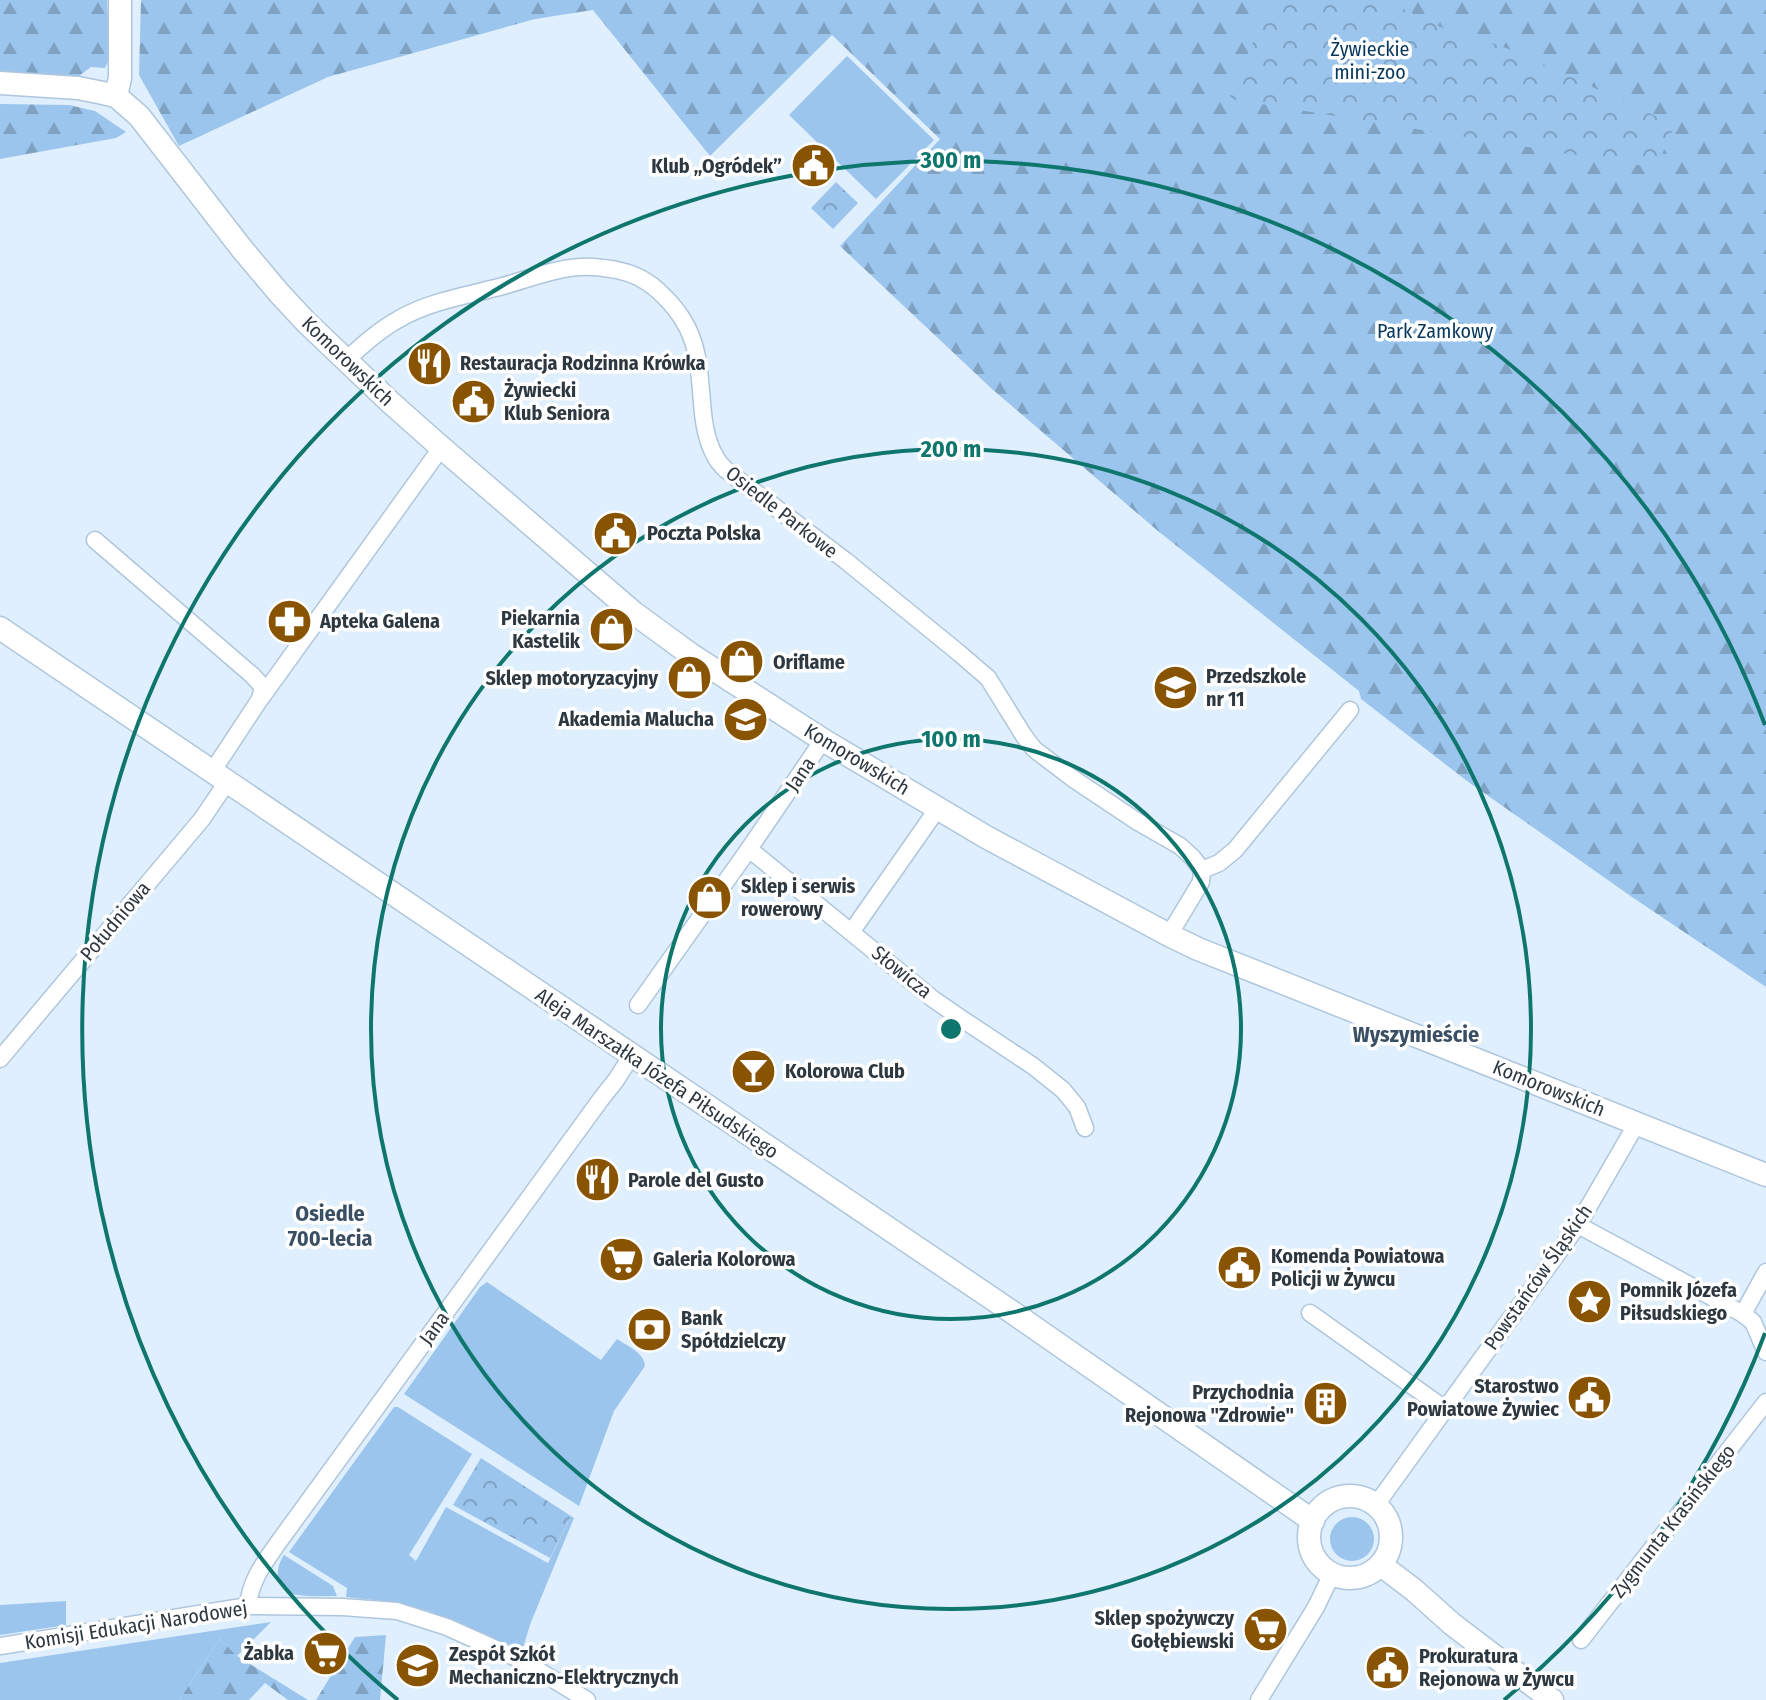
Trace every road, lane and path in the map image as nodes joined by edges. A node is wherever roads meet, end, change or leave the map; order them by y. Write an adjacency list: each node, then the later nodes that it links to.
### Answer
1 (120, 0): 3 (street)
2 (0, 83): 3 (street)
3 (116, 96): 4 (street, Komorowskich)
4 (346, 360): 5 (street, Komorowskich); 14 (street, Osiedle Parkowe)
5 (441, 448): 8 (street, Południowa); 10 (street, Komorowskich)
6 (95, 540): 8 (street)
7 (0, 628): 11 (street, Aleja Marszałka Józefa Piłsudskiego)
8 (260, 699): 11 (street, Południowa)
9 (1350, 710): 14 (street)
10 (823, 740): 12 (street, Komorowskich); 13 (street, Jana)
11 (220, 777): 18 (street, Aleja Marszałka Józefa Piłsudskiego); 19 (street, Południowa)
12 (938, 808): 15 (street); 16 (street, Komorowskich)
13 (749, 849): 15 (street, Słowicza); 17 (street, Jana)
14 (1202, 870): 16 (street)
15 (852, 931): 21 (street, Słowicza)
16 (1169, 935): 20 (street, Komorowskich)
17 (638, 1005)
18 (632, 1055): 31 (street, Aleja Marszałka Józefa Piłsudskiego); 34 (street, Jana)
19 (0, 1059)
20 (1637, 1123): 22 (street, Komorowskich); 23 (street, Powstańców Śląskich)
21 (1085, 1128)
22 (1766, 1175)
23 (1578, 1225): 26 (street); 29 (street, Powstańców Śląskich)
24 (1766, 1272): 26 (street)
25 (1310, 1313): 29 (street)
26 (1743, 1314): 27 (street)
27 (1766, 1352)
28 (1766, 1402): 35 (street, Zygmunta Krasińskiego)
29 (1445, 1409): 30 (street, Powstańców Śląskich)
30 (1376, 1505): 31 (street); 32 (street)
31 (1313, 1521): 33 (street)
32 (1381, 1565): 33 (street); 39 (street)
33 (1332, 1574): 38 (street)
34 (248, 1606): 36 (street, Komisji Edukacji Narodowej); 37 (street, Komisji Edukacji Narodowej)
35 (1581, 1640)
36 (0, 1646)
37 (587, 1700)
38 (1259, 1700)
39 (1552, 1700)

